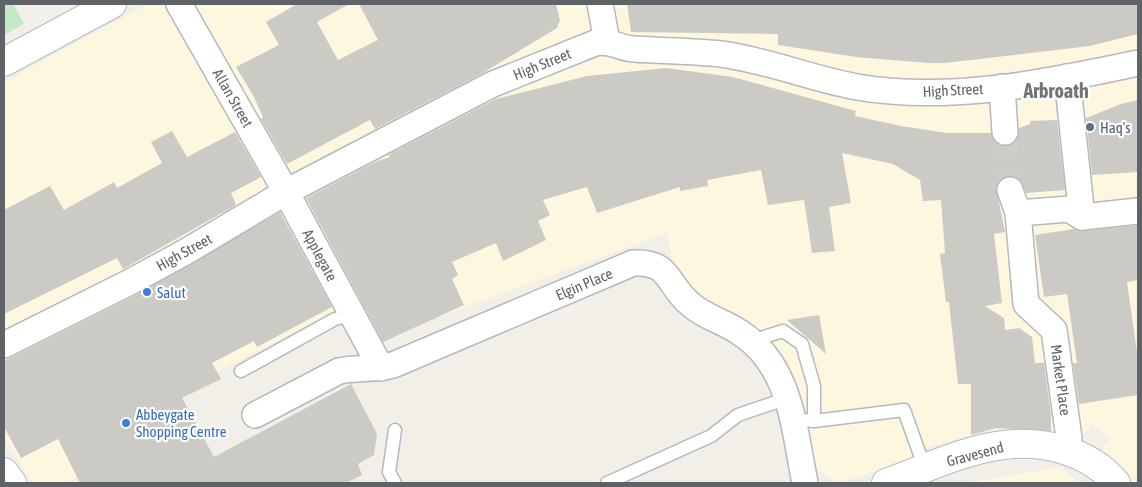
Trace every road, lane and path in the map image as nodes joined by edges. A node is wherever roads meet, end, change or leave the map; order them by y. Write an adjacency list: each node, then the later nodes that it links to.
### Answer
1 (112, 4): 5 (street)
2 (179, 4): 10 (street, Allan Street)
3 (600, 4): 4 (street)
4 (607, 41): 8 (street, High Street); 10 (street, High Street)
5 (4, 62)
6 (1138, 63): 7 (street, High Street)
7 (1067, 77): 8 (street, High Street); 12 (street)
8 (1002, 87): 9 (street)
9 (1005, 132)
10 (286, 192): 13 (street, Applegate); 15 (street, High Street)
11 (1138, 211): 12 (street)
12 (1082, 217): 21 (street, Market Place)
13 (353, 318): 16 (street, Applegate); 17 (lane)
14 (751, 341): 16 (street, Elgin Place); 18 (street, Elgin Place); 18 (lane)
15 (4, 345)
16 (381, 368): 19 (street, Elgin Place)
17 (241, 371)
18 (798, 413): 23 (lane); 26 (lane); 27 (street, Elgin Place)
19 (255, 415)
20 (395, 430): 25 (lane)
21 (1069, 438)
22 (4, 472): 24 (street)
23 (908, 478): 28 (street, Gravesend)
24 (12, 483)
25 (395, 483)
26 (607, 483)
27 (804, 483)
28 (1116, 483)

